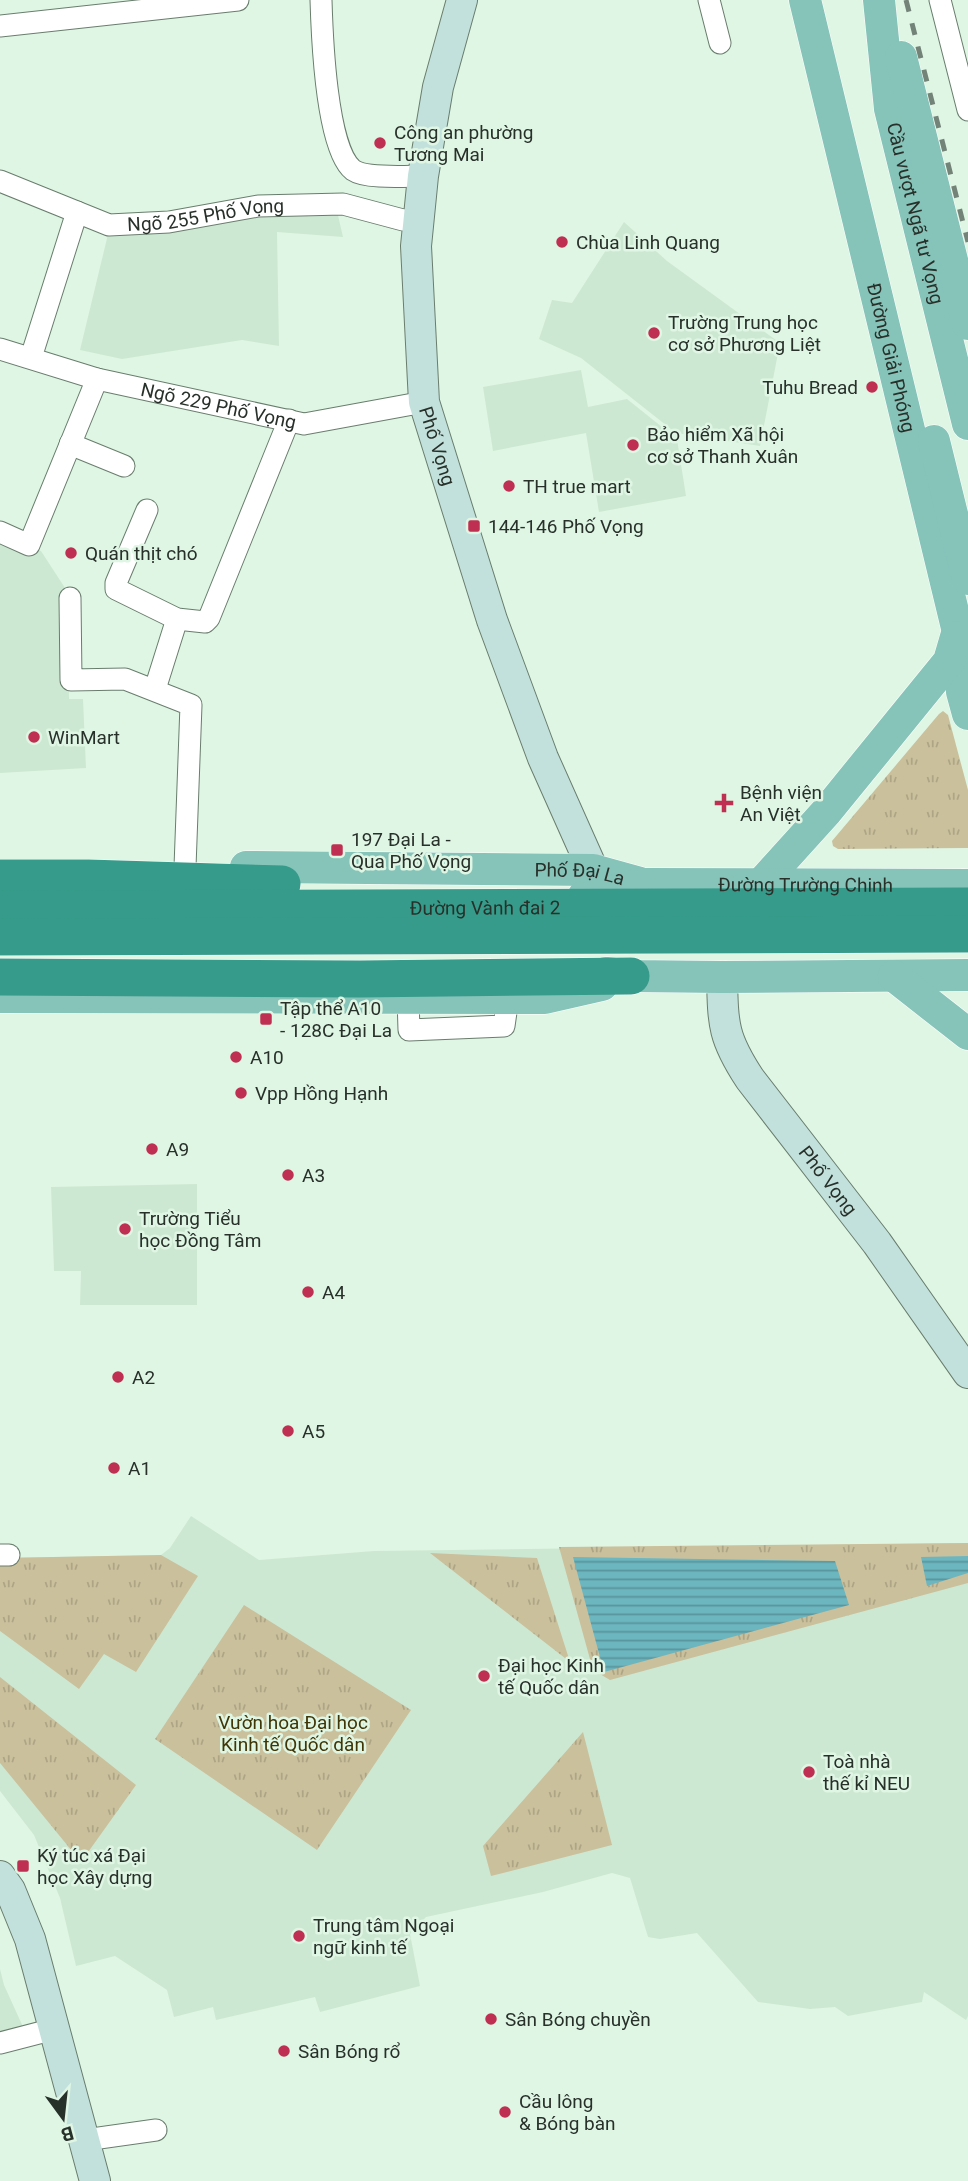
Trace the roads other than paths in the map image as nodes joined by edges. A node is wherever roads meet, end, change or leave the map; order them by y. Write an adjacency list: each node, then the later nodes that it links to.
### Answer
1 (238, 0): 8 (street)
2 (321, 0): 14 (street)
3 (462, 0): 14 (street, Phố Vọng)
4 (709, 0): 12 (street)
5 (879, 0): 24 (main road, Cầu vượt Ngã tư Vọng)
6 (886, 0): 18 (main road)
7 (940, 0): 11 (street)
8 (145, 5): 10 (street)
9 (807, 10): 29 (main road, Cầu vượt Ngã tư Vọng); 32 (main road, Đường Giải Phóng)
10 (0, 26)
11 (958, 34): 13 (street)
12 (720, 43)
13 (968, 110)
14 (424, 176): 17 (street, Phố Vọng)
15 (0, 181): 16 (street, Ngõ 255 Phố Vọng)
16 (77, 212): 17 (street, Ngõ 255 Phố Vọng); 19 (street)
17 (420, 219): 22 (street, Phố Vọng)
18 (968, 324)
19 (34, 348)
20 (0, 349): 21 (street, Ngõ 229 Phố Vọng)
21 (97, 379): 23 (street, Ngõ 229 Phố Vọng); 25 (street)
22 (424, 402): 23 (street, Ngõ 229 Phố Vọng); 37 (street, Phố Vọng)
23 (289, 420): 31 (street)
24 (968, 424)
25 (70, 444): 26 (street); 28 (street)
26 (124, 466)
27 (147, 510): 31 (street)
28 (0, 532)
29 (968, 579)
30 (70, 598): 33 (street)
31 (177, 619): 33 (street)
32 (962, 652): 34 (main road, Đường Giải Phóng); 40 (main road)
33 (155, 689): 36 (street)
34 (968, 714)
35 (0, 866): 36 (main road, Phố Đại La)
36 (185, 867): 37 (main road, Phố Đại La)
37 (593, 870): 39 (main road, Phố Đại La)
38 (0, 878): 39 (highway)
39 (642, 884): 40 (main road, Đường Trường Chinh); 42 (main road, Phố Đại La)
40 (761, 884): 41 (main road, Đường Trường Chinh)
41 (968, 886)
42 (0, 898)
43 (968, 906): 44 (highway, Đường Vành đai 2)
44 (0, 909)
45 (968, 934): 46 (highway, Đường Vành đai 2)
46 (0, 937)
47 (0, 961): 49 (main road)
48 (968, 975): 50 (main road)
49 (631, 976): 51 (highway); 52 (main road); 55 (main road)
50 (894, 976): 52 (main road); 56 (main road)
51 (0, 977)
52 (723, 977): 57 (street, Phố Vọng)
53 (0, 997): 54 (main road)
54 (408, 998): 55 (main road); 55 (street)
55 (506, 1012)
56 (968, 1034)
57 (968, 1373)
58 (0, 1876): 59 (street)
59 (54, 2029): 60 (street); 62 (street)
60 (0, 2043)
61 (156, 2130): 62 (street)
62 (85, 2140): 63 (street)
63 (95, 2181)

